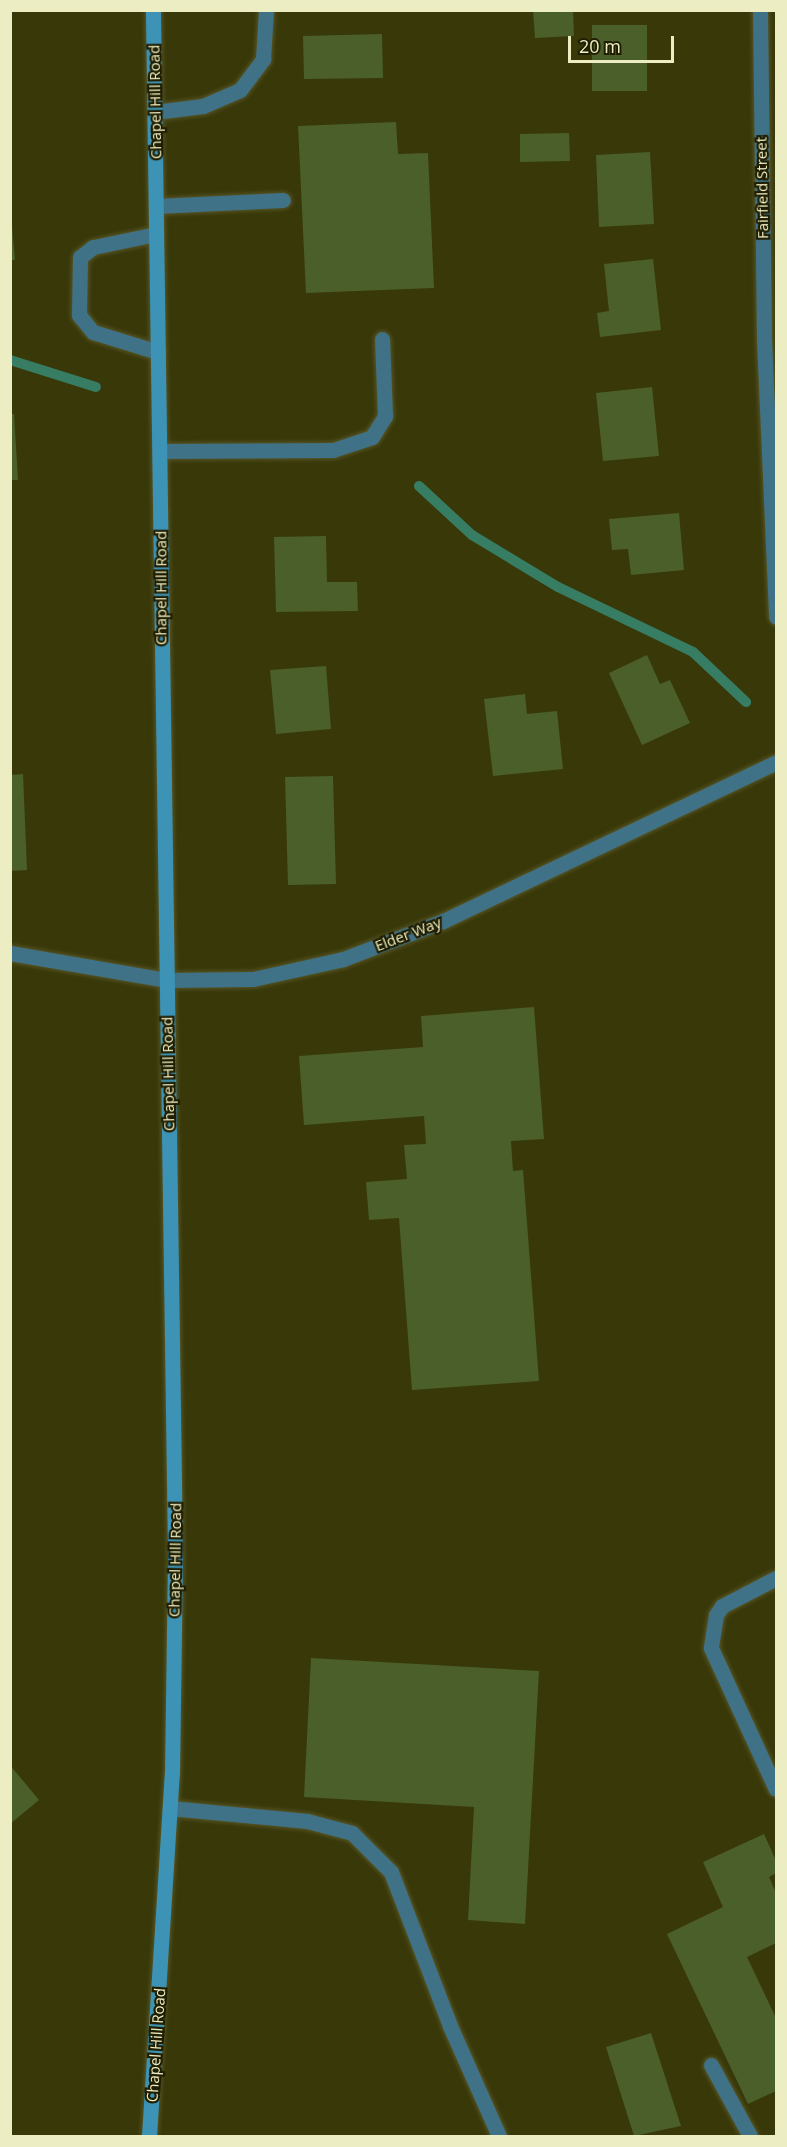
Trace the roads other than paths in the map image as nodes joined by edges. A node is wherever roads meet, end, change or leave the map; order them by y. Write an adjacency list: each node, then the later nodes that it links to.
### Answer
1 (153, 10): 4 (main road, Chapel Hill Road)
2 (266, 10): 4 (street)
3 (760, 10): 11 (street, Fairfield Street)
4 (155, 112): 6 (main road, Chapel Hill Road)
5 (283, 200): 6 (street)
6 (156, 206): 7 (main road, Chapel Hill Road)
7 (156, 234): 9 (main road, Chapel Hill Road); 9 (street)
8 (382, 339): 10 (street)
9 (158, 352): 10 (main road, Chapel Hill Road)
10 (160, 452): 14 (main road, Chapel Hill Road)
11 (777, 617)
12 (777, 762): 14 (street, Elder Way)
13 (10, 953): 14 (street, Elder Way)
14 (166, 980): 17 (main road, Chapel Hill Road)
15 (777, 1578): 16 (street)
16 (777, 1789)
17 (170, 1808): 19 (main road, Chapel Hill Road); 20 (street)
18 (711, 2065): 21 (street)
19 (149, 2136)
20 (499, 2136)
21 (750, 2136)

